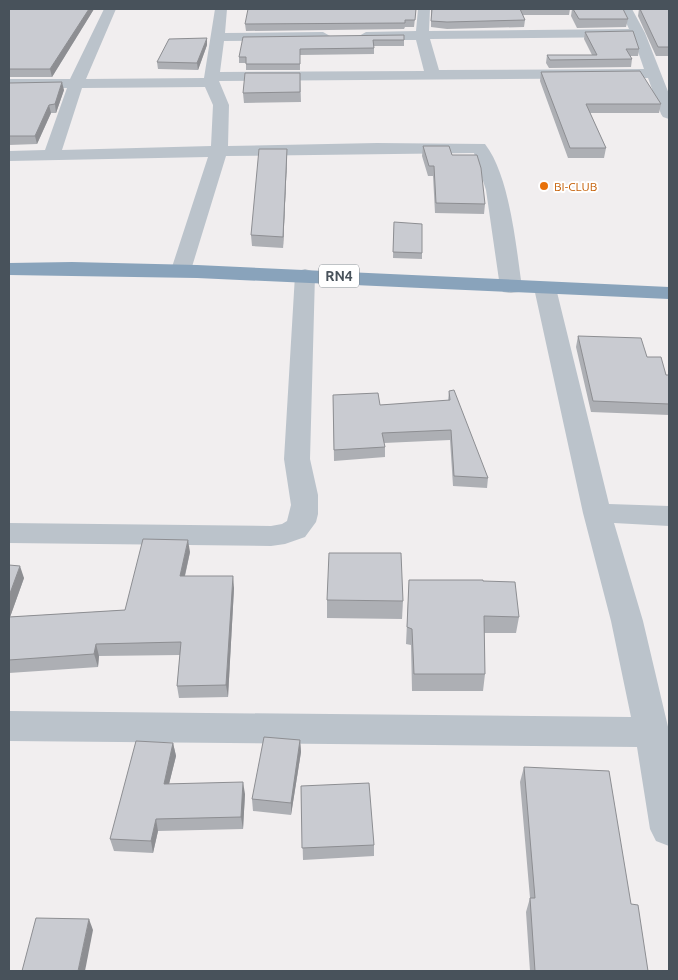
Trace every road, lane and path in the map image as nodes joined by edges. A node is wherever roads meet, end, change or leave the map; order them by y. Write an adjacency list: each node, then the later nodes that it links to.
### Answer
1 (110, 9): 13 (street)
2 (221, 9): 9 (street)
3 (424, 9): 8 (street)
4 (626, 9): 5 (street)
5 (638, 33): 8 (street); 10 (street)
6 (334, 36): 9 (street)
7 (353, 36): 8 (street)
8 (422, 36): 11 (street)
9 (217, 37): 12 (street)
10 (652, 73): 11 (street); 15 (street)
11 (433, 75): 12 (street)
12 (212, 80): 13 (street); 16 (street)
13 (76, 83): 14 (street); 17 (street)
14 (9, 84)
15 (669, 114)
16 (218, 150): 17 (street); 20 (street); 22 (street)
17 (52, 154): 18 (street)
18 (9, 156)
19 (9, 268): 20 (highway, RN4)
20 (181, 270): 21 (highway, RN4)
21 (305, 275): 22 (highway, RN4); 27 (street)
22 (510, 287): 23 (highway, RN4)
23 (545, 288): 24 (highway, RN4); 25 (street)
24 (669, 293)
25 (597, 513): 26 (street); 29 (street)
26 (669, 516)
27 (9, 533)
28 (9, 726): 29 (street)
29 (659, 752): 30 (street)
30 (669, 829)

